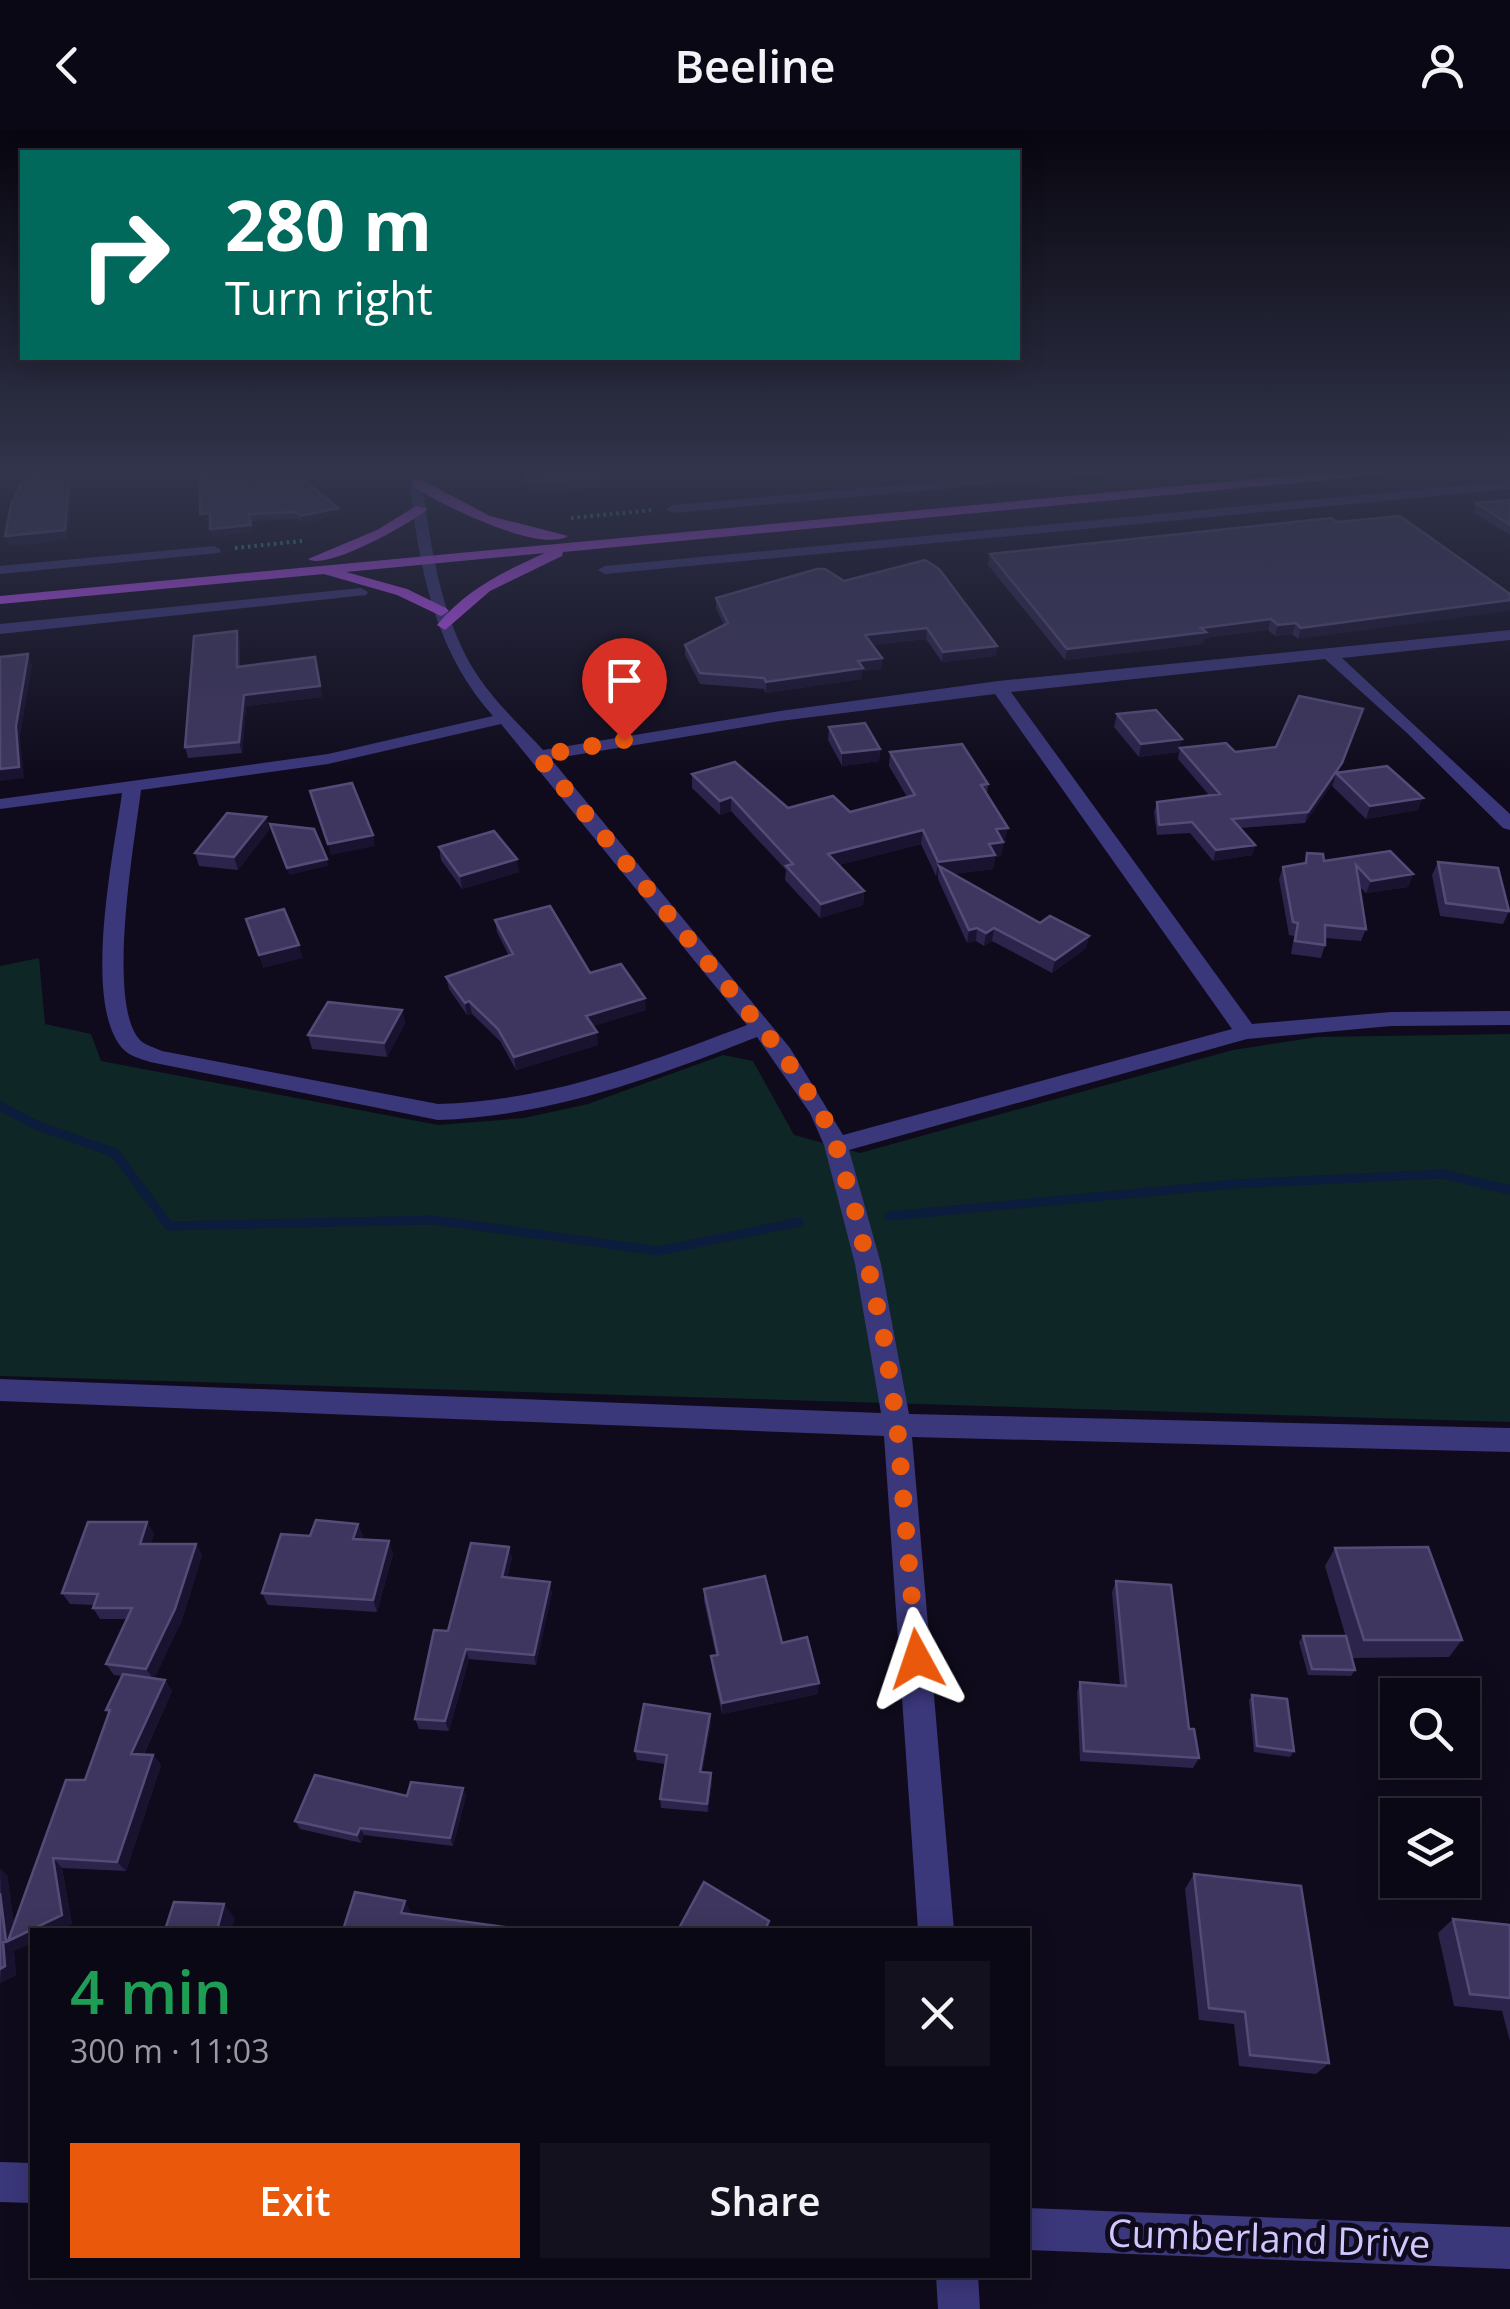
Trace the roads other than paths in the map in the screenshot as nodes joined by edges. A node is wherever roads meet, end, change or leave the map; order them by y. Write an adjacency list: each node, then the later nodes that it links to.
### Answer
1 (275, 572): 6 (main road)
2 (329, 572): 7 (main road)
3 (430, 572): 7 (street)
4 (511, 572): 7 (main road)
5 (361, 592): 8 (street)
6 (0, 600)
7 (443, 618): 12 (street)
8 (0, 629)
9 (1510, 635): 10 (street)
10 (1328, 656): 11 (street); 16 (street)
11 (998, 686): 13 (street); 19 (street)
12 (502, 719): 13 (street); 14 (street)
13 (538, 756): 18 (street)
14 (132, 788): 15 (street); 18 (street)
15 (0, 804)
16 (1510, 824)
17 (1510, 1018): 19 (street)
18 (760, 1028): 20 (street)
19 (1246, 1032): 20 (street)
20 (836, 1145): 22 (street)
21 (0, 1390): 22 (street)
22 (897, 1424): 23 (street); 24 (street)
23 (1510, 1440)
24 (936, 1928)
25 (0, 2182): 26 (street)
26 (30, 2183)
27 (1030, 2229): 28 (street, Cumberland Drive)
28 (1510, 2248)
29 (958, 2278): 30 (street)
30 (959, 2309)

